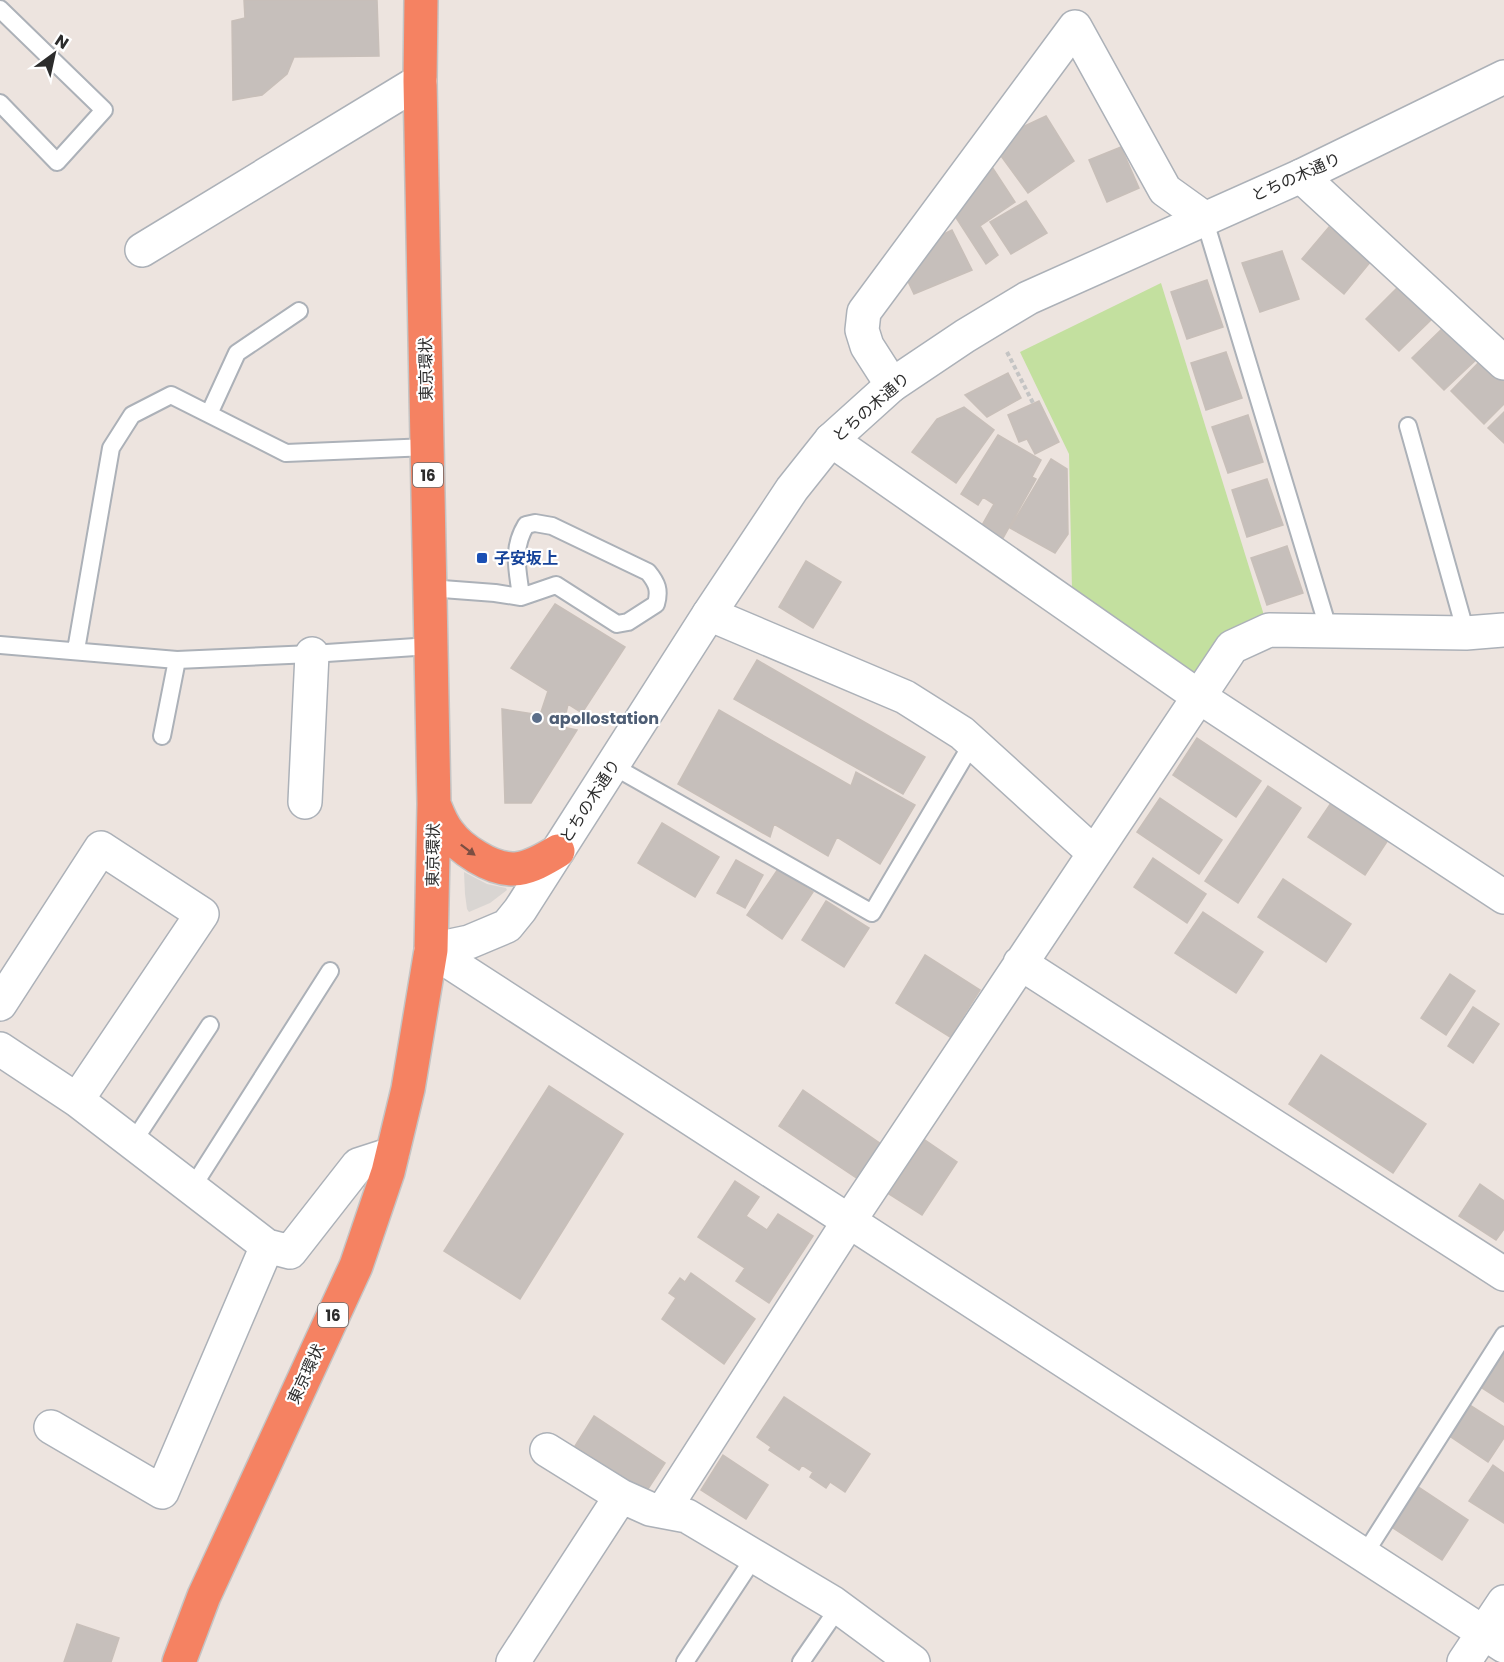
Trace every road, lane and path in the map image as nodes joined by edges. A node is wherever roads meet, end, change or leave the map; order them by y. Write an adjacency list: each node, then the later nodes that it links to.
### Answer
1 (421, 0): 4 (highway, 東京環状 / 16)
2 (0, 9): 5 (lane)
3 (1504, 77): 6 (street, とちの木通り)
4 (420, 81): 8 (street); 17 (highway, 東京環状 / 16)
5 (0, 104)
6 (1301, 176): 7 (street, とちの木通り); 11 (street)
7 (1204, 218): 12 (street, とちの木通り); 12 (street); 22 (lane)
8 (142, 250)
9 (299, 311): 14 (lane)
10 (1007, 352): 13 (path)
11 (1504, 363)
12 (892, 384): 16 (street, とちの木通り)
13 (1033, 403)
14 (209, 414): 17 (lane); 26 (lane)
15 (1408, 426): 23 (lane)
16 (831, 440): 20 (street, とちの木通り); 29 (street)
17 (428, 447): 18 (highway, 東京環状 / 16)
18 (429, 588): 19 (lane); 25 (highway, 東京環状 / 16)
19 (521, 597): 19 (lane)
20 (709, 614): 31 (street); 32 (street, とちの木通り)
21 (1504, 630): 23 (street)
22 (1329, 631): 23 (street); 29 (street)
23 (1466, 633)
24 (0, 645): 26 (lane)
25 (430, 646): 27 (lane); 34 (highway, 東京環状 / 16)
26 (76, 650): 28 (lane)
27 (312, 654): 28 (lane); 33 (street)
28 (177, 660): 30 (lane)
29 (1198, 696): 36 (street); 37 (street)
30 (162, 736)
31 (973, 742): 32 (lane); 36 (street)
32 (613, 766): 35 (street, とちの木通り)
33 (305, 802)
34 (434, 804): 35 (highway, 16, one-way to 35); 38 (highway, 東京環状 / 16)
35 (558, 851): 38 (street, とちの木通り)
36 (1094, 853): 39 (street)
37 (1504, 897)
38 (431, 950): 46 (highway, 東京環状 / 16); 48 (street)
39 (1020, 963): 48 (street); 50 (street)
40 (330, 971): 47 (lane)
41 (0, 1004): 44 (street)
42 (210, 1025): 45 (lane)
43 (0, 1049): 44 (street)
44 (77, 1100): 45 (street)
45 (133, 1142): 47 (street)
46 (392, 1154): 49 (street); 61 (highway, 東京環状 / 16)
47 (192, 1188): 49 (street)
48 (849, 1221): 55 (street); 56 (street)
49 (267, 1246): 52 (street)
50 (1504, 1274)
51 (1504, 1335): 56 (lane)
52 (51, 1427)
53 (547, 1450): 54 (street)
54 (621, 1496): 55 (street); 62 (street)
55 (663, 1511): 57 (street)
56 (1364, 1555): 60 (street)
57 (755, 1556): 59 (street); 63 (lane)
58 (1504, 1602): 60 (street)
59 (839, 1607): 64 (lane); 65 (street)
60 (1494, 1639): 66 (street)
61 (179, 1662)
62 (513, 1662)
63 (685, 1662)
64 (801, 1662)
65 (913, 1662)
66 (1464, 1662)

